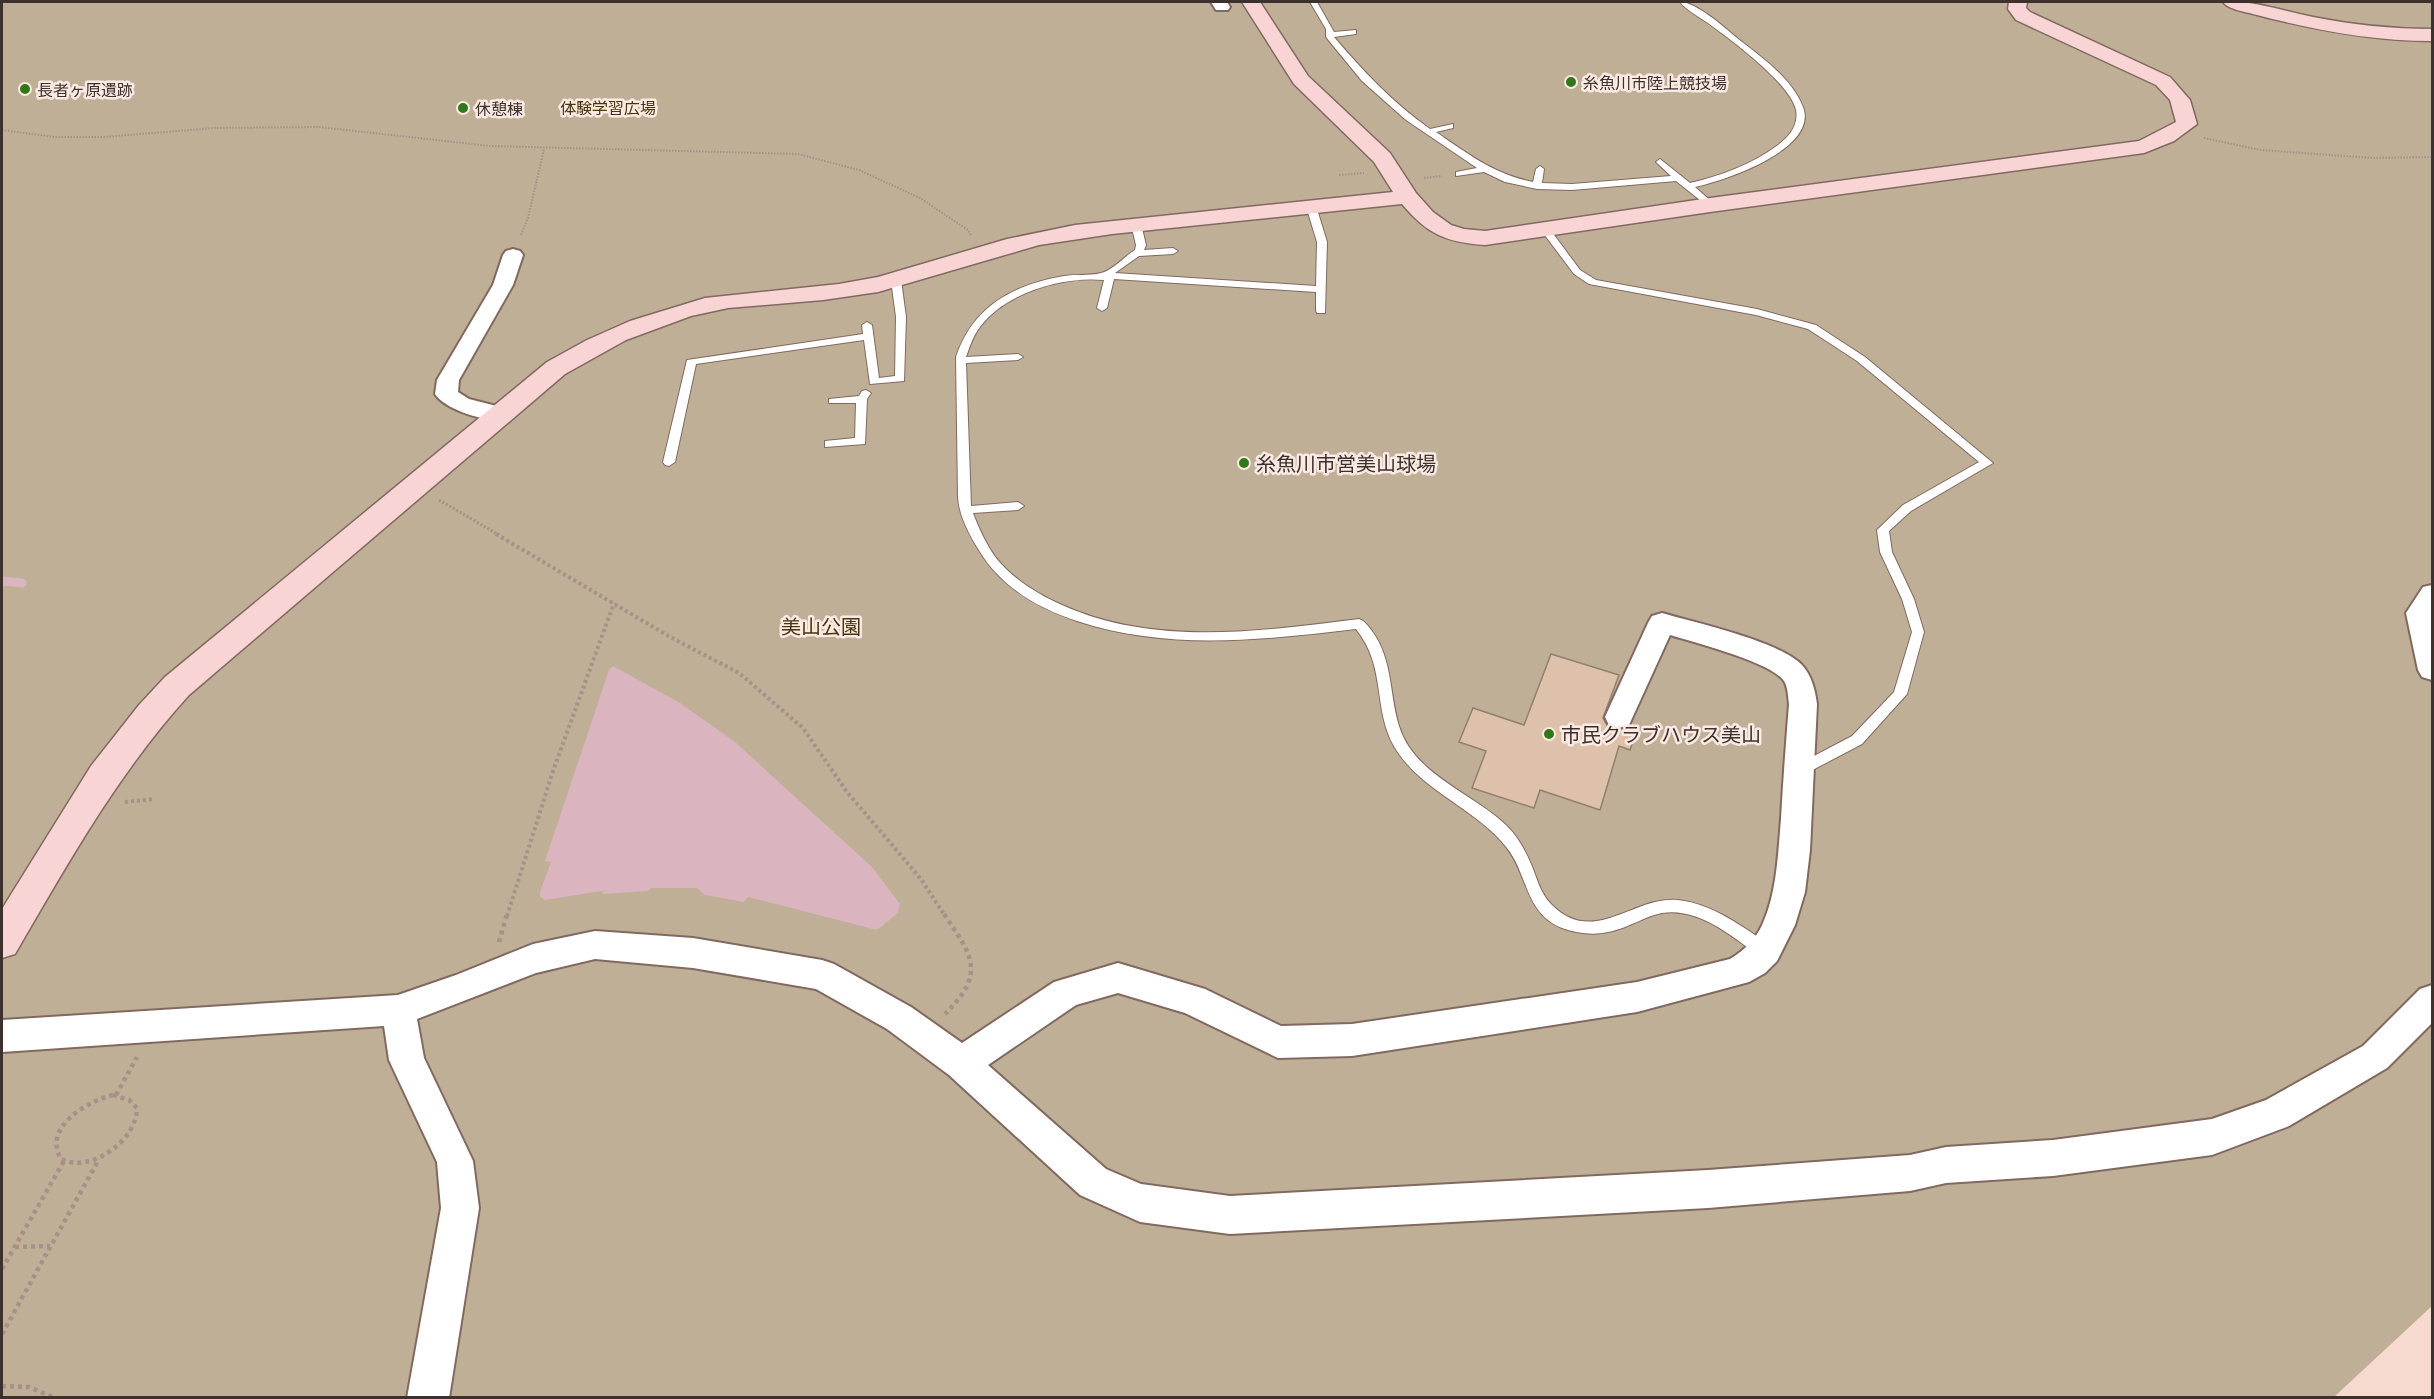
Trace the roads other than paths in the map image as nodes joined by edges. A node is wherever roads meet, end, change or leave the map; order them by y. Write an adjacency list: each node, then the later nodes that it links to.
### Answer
1 (1251, 2): 18 (street)
2 (1314, 2): 7 (lane)
3 (1683, 2): 17 (lane)
4 (2018, 2): 19 (street)
5 (2232, 2): 8 (street)
6 (1353, 32): 7 (lane)
7 (1330, 35): 10 (lane)
8 (2433, 35)
9 (1450, 126): 10 (lane)
10 (1431, 131): 12 (lane)
11 (1659, 162): 15 (lane)
12 (1485, 169): 14 (lane); 16 (lane)
13 (1540, 170): 16 (lane)
14 (1459, 174)
15 (1678, 178): 16 (lane); 17 (lane)
16 (1537, 186)
17 (1688, 186): 19 (lane)
18 (1414, 188): 20 (street); 22 (street)
19 (1710, 205): 22 (street)
20 (1311, 206): 21 (street); 28 (lane)
21 (1136, 224): 24 (lane); 27 (street)
22 (1546, 230): 44 (lane)
23 (1173, 251): 24 (lane)
24 (1137, 253): 26 (lane)
25 (513, 255): 36 (street)
26 (1107, 277): 28 (lane); 29 (lane); 32 (lane)
27 (896, 280): 33 (lane); 36 (street)
28 (1322, 289): 30 (lane)
29 (1102, 308)
30 (1321, 311)
31 (1018, 357): 32 (lane)
32 (961, 360): 40 (lane)
33 (874, 382): 34 (lane); 38 (lane)
34 (862, 399): 35 (lane); 37 (lane)
35 (833, 401)
36 (500, 414): 45 (street)
37 (830, 444)
38 (669, 462)
39 (1018, 506): 40 (lane)
40 (966, 510): 46 (lane)
41 (2433, 594): 42 (street)
42 (2433, 670)
43 (1619, 717): 44 (street)
44 (1799, 771): 46 (street)
45 (2, 942)
46 (1765, 951): 50 (street)
47 (2433, 1000): 50 (street)
48 (398, 1010): 49 (street); 50 (street); 51 (street)
49 (2, 1036)
50 (961, 1063)
51 (428, 1398)

